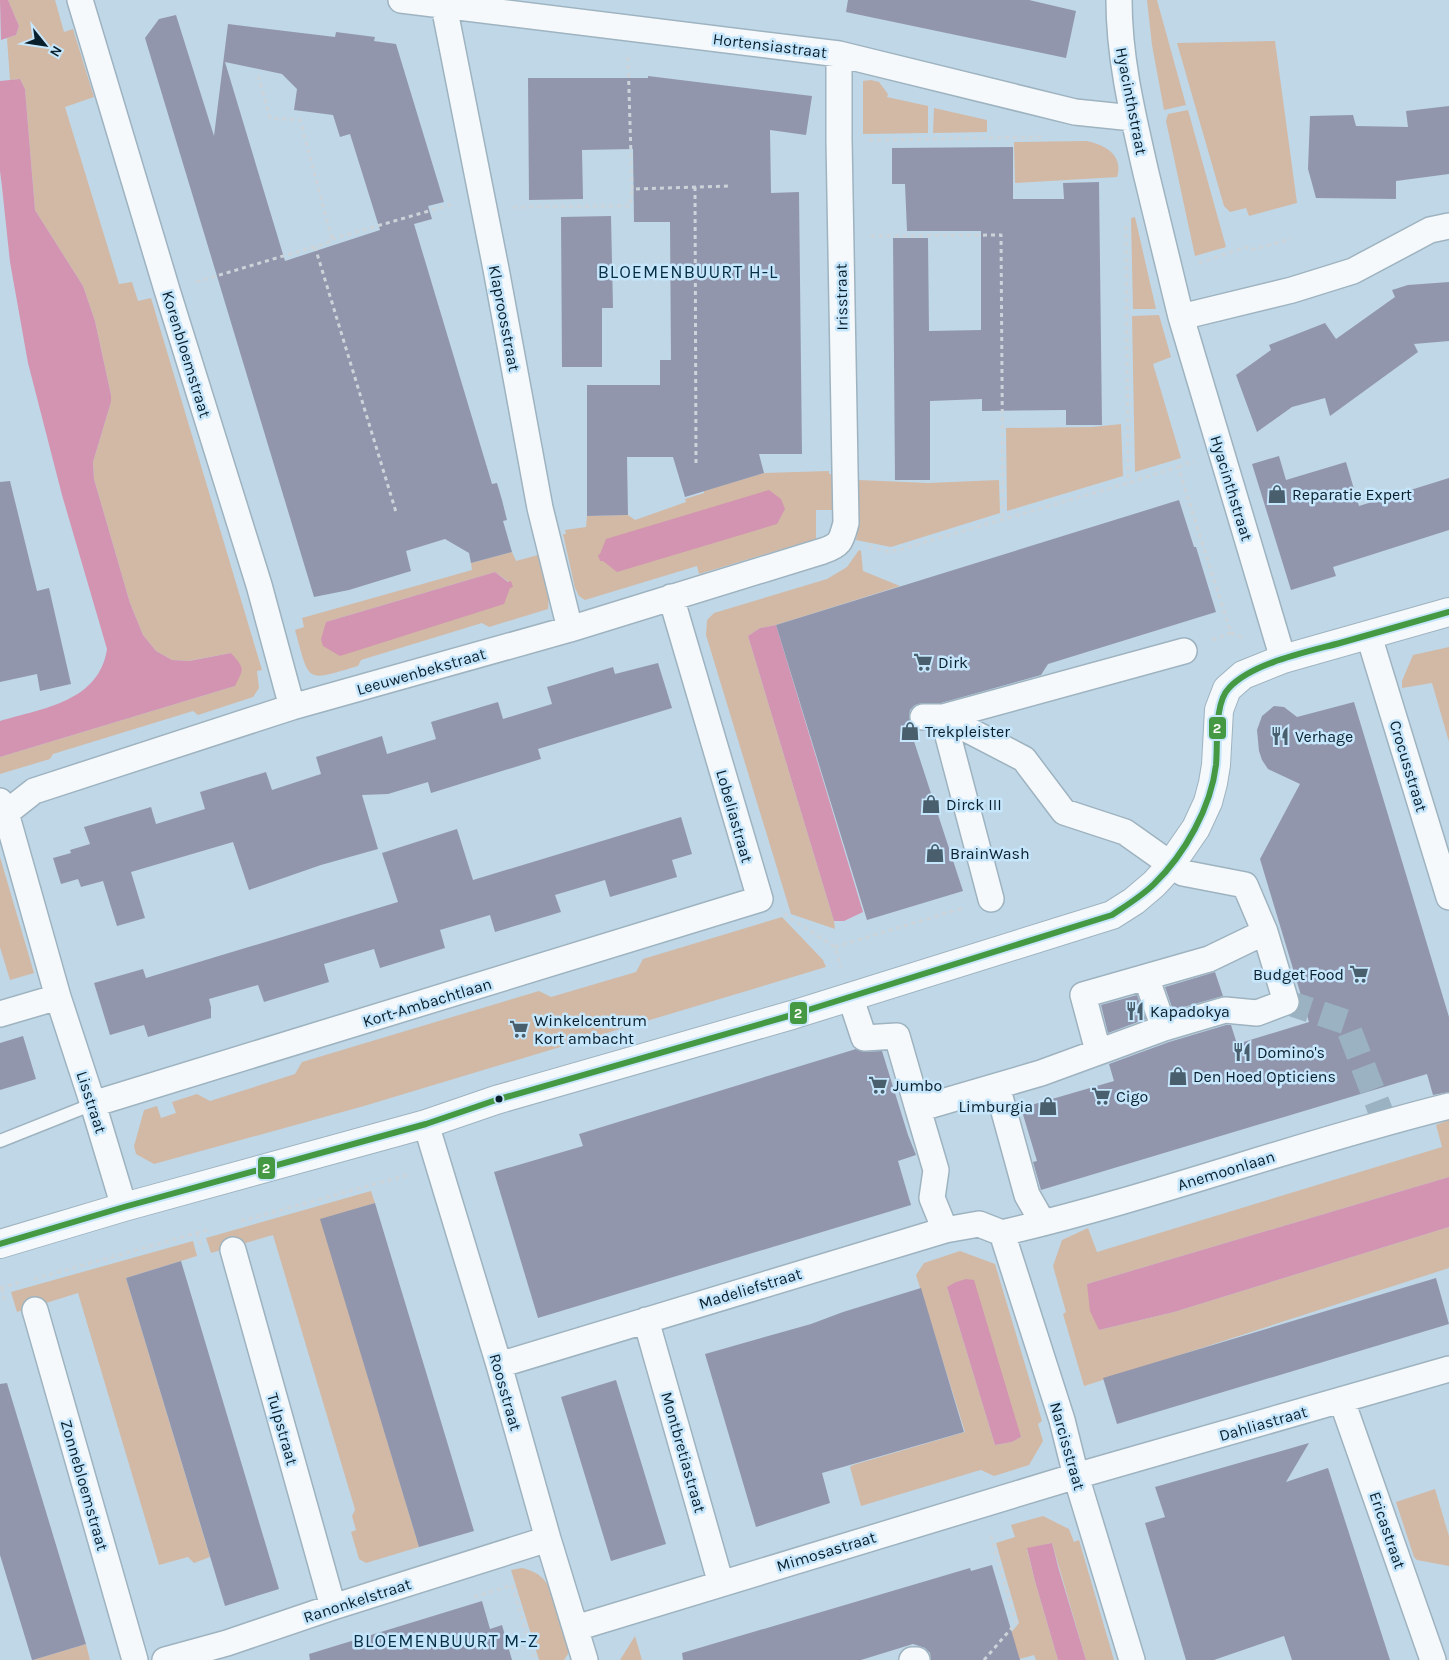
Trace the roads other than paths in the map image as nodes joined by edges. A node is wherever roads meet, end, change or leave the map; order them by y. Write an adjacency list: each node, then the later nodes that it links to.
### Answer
1 (80, 0): 16 (street, Korenbloemstraat)
2 (401, 0): 4 (street, Hortensiastraat)
3 (1119, 0): 6 (street, Hyacinthstraat)
4 (444, 6): 5 (street, Hortensiastraat); 12 (street, Klaproosstraat)
5 (839, 54): 6 (street, Hortensiastraat); 9 (street, Irisstraat)
6 (1133, 118): 8 (street, Hyacinthstraat)
7 (1449, 226): 8 (street)
8 (1181, 317): 15 (street, Hyacinthstraat)
9 (842, 540): 10 (street, Leeuwenbekstraat)
10 (671, 598): 12 (street, Leeuwenbekstraat); 21 (street, Lobeliastraat)
11 (1449, 612): 13 (street)
12 (570, 629): 16 (street, Leeuwenbekstraat)
13 (1368, 636): 15 (street); 20 (street, Crocusstraat)
14 (1184, 651): 17 (street)
15 (1283, 659): 19 (street)
16 (292, 707): 18 (street, Leeuwenbekstraat)
17 (933, 717): 19 (street); 22 (street)
18 (2, 810): 25 (street, Lisstraat)
19 (1171, 864): 23 (street); 26 (street)
20 (1449, 897)
21 (760, 899): 31 (street, Kort-Ambachtlaan)
22 (991, 899)
23 (1264, 932): 24 (street); 28 (street)
24 (1146, 977): 28 (street); 29 (street)
25 (58, 996): 27 (street); 31 (street, Lisstraat)
26 (850, 996): 33 (street); 34 (street)
27 (0, 1014)
28 (1164, 1028): 29 (street)
29 (1098, 1051): 30 (street)
30 (997, 1086): 33 (street); 37 (street)
31 (93, 1104): 35 (lane); 36 (street, Lisstraat)
32 (1449, 1106): 37 (street, Anemoonlaan)
33 (918, 1110): 38 (street)
34 (426, 1124): 36 (street); 44 (street, Roosstraat)
35 (0, 1141)
36 (124, 1208): 40 (street)
37 (1043, 1223): 39 (street, Anemoonlaan)
38 (945, 1230): 39 (street, Madeliefstraat); 43 (street, Madeliefstraat)
39 (1002, 1233): 47 (street, Narcisstraat)
40 (0, 1244)
41 (233, 1250): 50 (street, Tulpstraat)
42 (35, 1310): 53 (street, Zonnebloemstraat)
43 (646, 1320): 44 (street, Madeliefstraat); 49 (street, Montbretiastraat)
44 (499, 1365): 48 (street, Roosstraat)
45 (1449, 1368): 46 (street, Dahliastraat)
46 (1342, 1400): 47 (street, Dahliastraat); 59 (street, Ericastraat)
47 (1076, 1476): 49 (street, Mimosastraat); 58 (street, Narcisstraat)
48 (548, 1539): 50 (street, Ranonkelstraat); 51 (street, Roosstraat)
49 (721, 1584): 51 (street, Mimosastraat)
50 (333, 1607): 52 (street, Ranonkelstraat)
51 (576, 1628): 55 (street, Roosstraat)
52 (230, 1652): 54 (street, Ranonkelstraat)
53 (135, 1660)
54 (165, 1660)
55 (585, 1660)
56 (912, 1660): 57 (street)
57 (917, 1660)
58 (1132, 1660)
59 (1433, 1660)

